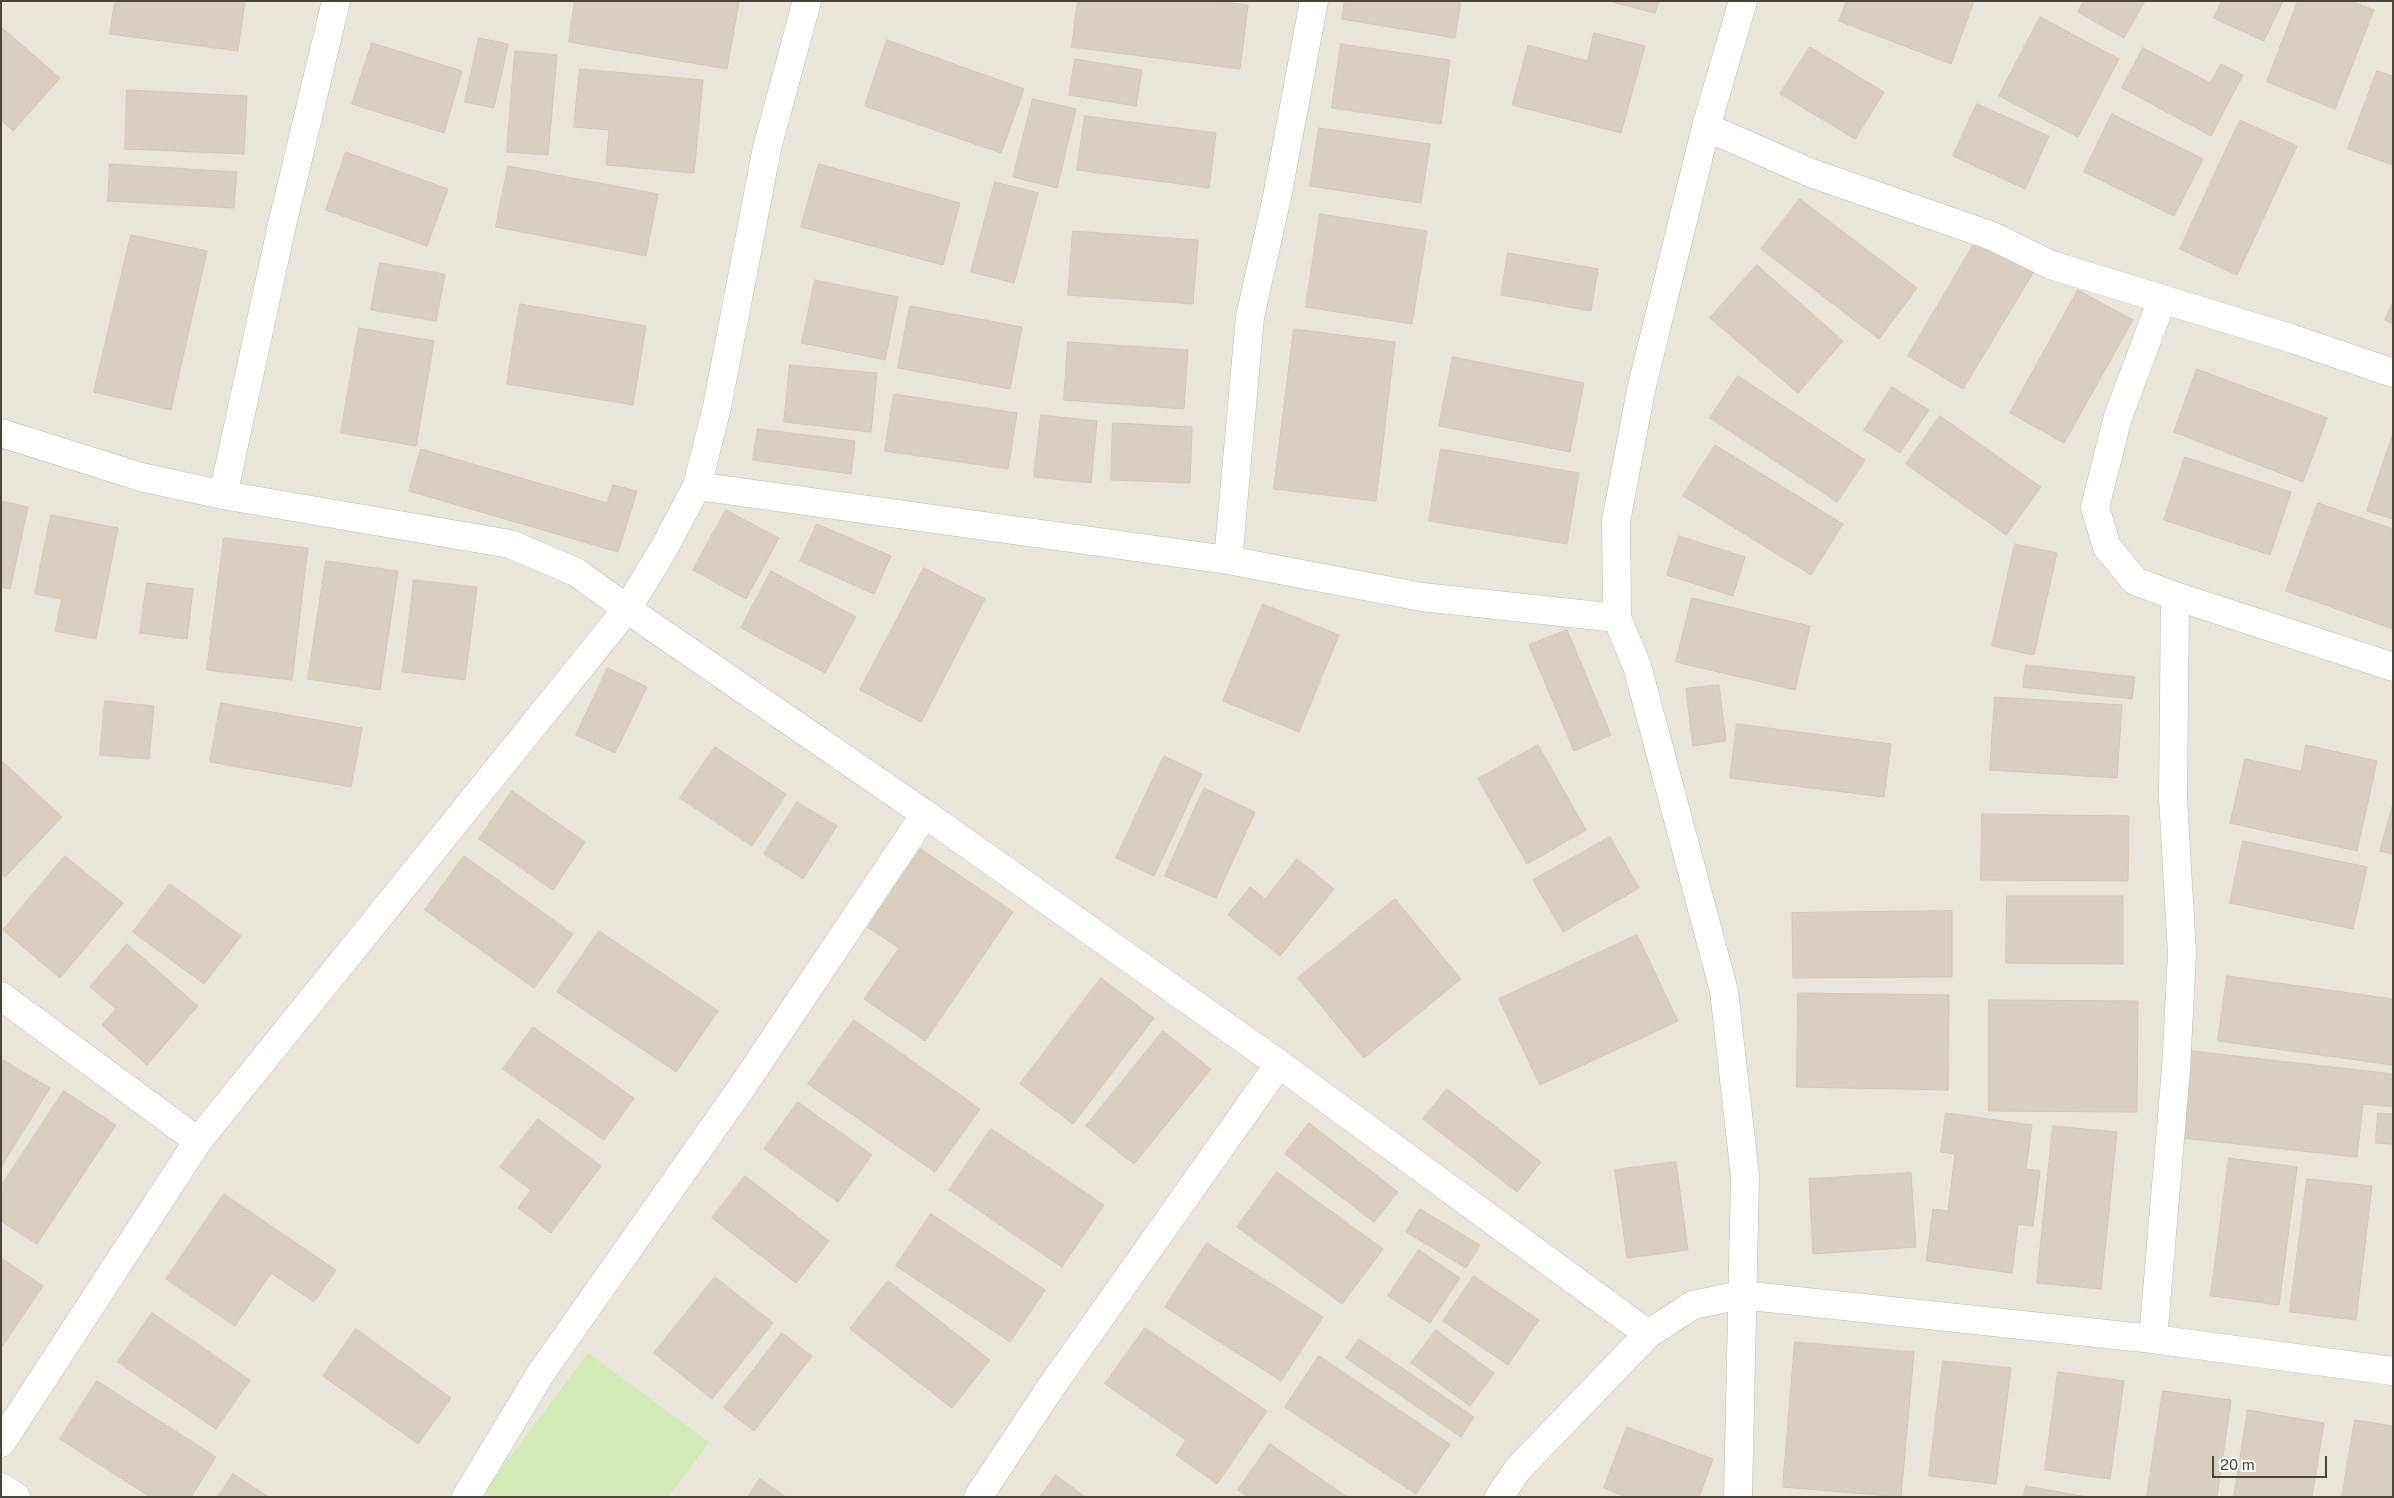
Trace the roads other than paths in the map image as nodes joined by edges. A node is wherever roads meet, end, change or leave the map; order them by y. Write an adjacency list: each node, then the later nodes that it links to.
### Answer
1 (336, 1): 10 (street)
2 (806, 1): 9 (street)
3 (1314, 1): 11 (street)
4 (1743, 1): 5 (street)
5 (1706, 127): 6 (street); 14 (street)
6 (2162, 300): 7 (street); 12 (street)
7 (2393, 374)
8 (1, 433): 10 (street)
9 (697, 486): 11 (street); 13 (street)
10 (223, 495): 13 (street)
11 (1228, 560): 14 (street)
12 (2175, 596): 15 (street); 22 (street)
13 (627, 609): 16 (street); 19 (street)
14 (1617, 618): 20 (street)
15 (2393, 667)
16 (925, 814): 18 (street); 27 (street)
17 (1, 996): 19 (street)
18 (1279, 1064): 21 (street); 28 (street)
19 (198, 1141): 24 (street)
20 (1741, 1295): 21 (street); 22 (street); 30 (street)
21 (1648, 1334): 29 (street)
22 (2153, 1339): 23 (street)
23 (2393, 1371)
24 (1, 1443)
25 (1, 1487): 26 (street)
26 (16, 1497)
27 (466, 1497)
28 (978, 1497)
29 (1499, 1497)
30 (1738, 1497)

